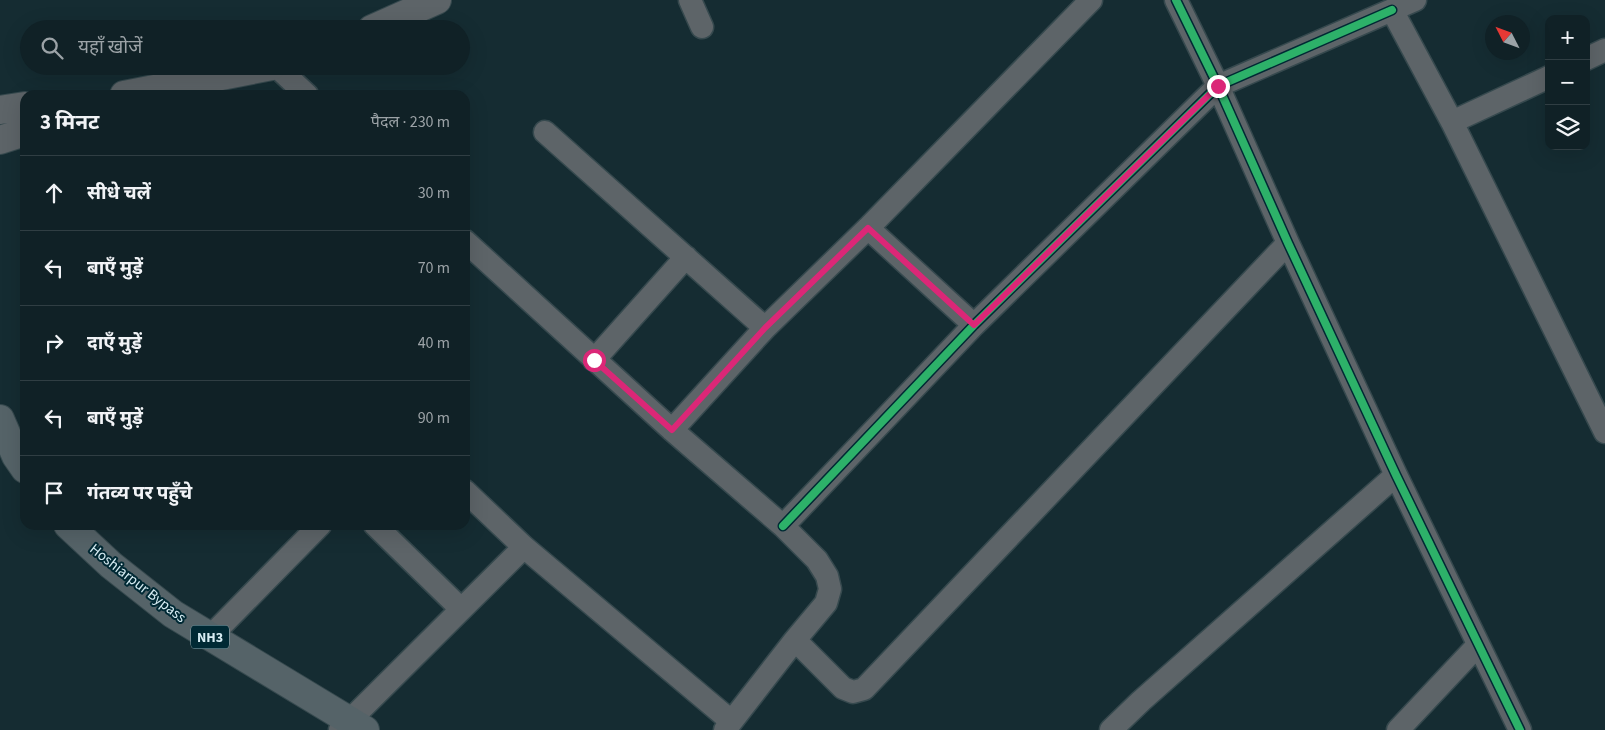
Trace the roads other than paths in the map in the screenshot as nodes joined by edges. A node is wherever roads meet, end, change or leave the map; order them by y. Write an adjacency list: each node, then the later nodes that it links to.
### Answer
1 (436, 0): 7 (street)
2 (690, 0): 8 (street)
3 (1091, 0): 23 (street)
4 (1176, 0): 14 (street)
5 (1415, 0): 6 (street)
6 (1392, 10): 14 (street); 19 (street)
7 (392, 20)
8 (702, 27)
9 (1605, 50): 10 (street)
10 (1590, 57)
11 (226, 75): 15 (street)
12 (286, 75): 16 (street)
13 (1545, 79): 19 (street)
14 (1218, 86): 24 (street); 27 (street)
15 (150, 90)
16 (302, 90)
17 (20, 107): 18 (street)
18 (0, 110)
19 (1452, 122): 32 (street)
20 (546, 132): 26 (street)
21 (20, 134): 22 (street)
22 (0, 140)
23 (868, 228): 27 (street); 28 (street)
24 (1288, 243): 34 (street); 43 (street)
25 (470, 246): 29 (street)
26 (686, 257): 28 (street); 29 (street)
27 (974, 325): 36 (street)
28 (765, 328): 31 (street)
29 (594, 360): 31 (street)
30 (0, 419): 33 (highway)
31 (672, 430): 36 (street)
32 (1605, 432)
33 (14, 463)
34 (1396, 475): 44 (street); 47 (street)
35 (470, 496): 40 (street)
36 (783, 526): 43 (street)
37 (73, 530): 42 (highway, Hoshiarpur Bypass / NH3)
38 (315, 530): 42 (street)
39 (380, 530): 41 (street)
40 (524, 547): 41 (street); 45 (street)
41 (461, 609): 46 (street)
42 (210, 637): 46 (highway, Hoshiarpur Bypass / NH3)
43 (795, 640): 45 (street)
44 (1478, 645): 48 (street); 49 (street)
45 (728, 725)
46 (351, 727)
47 (1111, 730)
48 (1398, 730)
49 (1520, 730)

